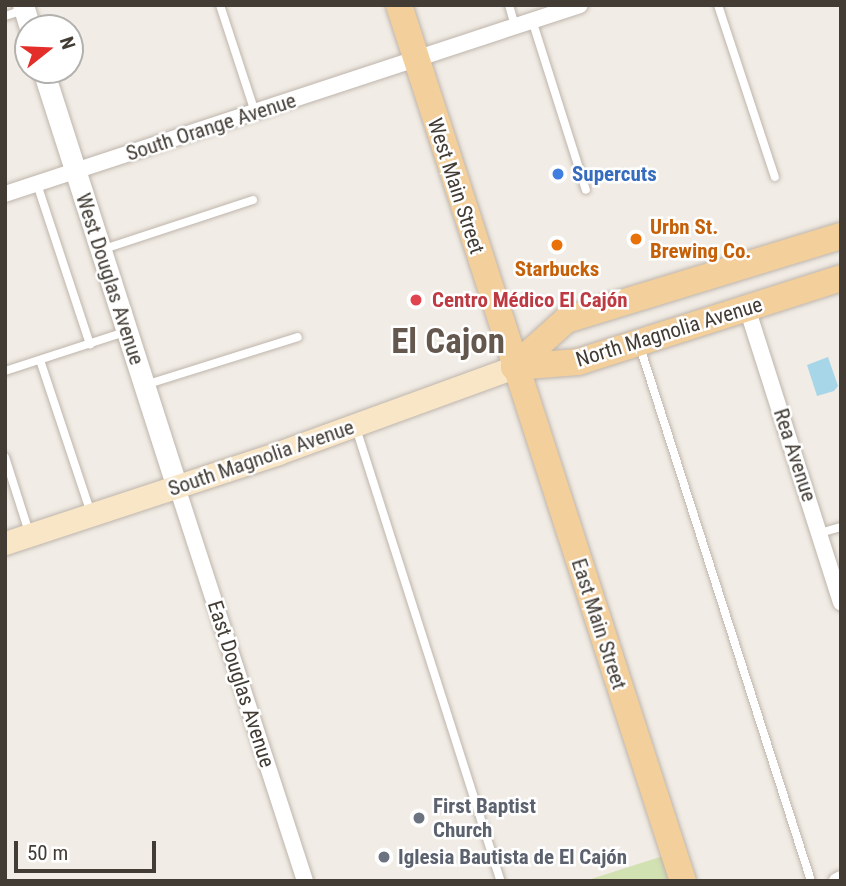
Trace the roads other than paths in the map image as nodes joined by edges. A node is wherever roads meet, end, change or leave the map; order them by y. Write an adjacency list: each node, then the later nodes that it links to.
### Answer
1 (220, 5): 10 (lane)
2 (398, 5): 8 (main road, West Main Street)
3 (509, 5): 7 (lane)
4 (580, 5): 6 (street, South Orange Avenue)
5 (718, 5): 12 (lane)
6 (533, 20): 7 (street, South Orange Avenue); 14 (lane)
7 (516, 29): 8 (street, South Orange Avenue)
8 (416, 60): 10 (street, South Orange Avenue); 27 (main road, West Main Street)
9 (47, 84): 11 (street, West Douglas Avenue)
10 (255, 113): 11 (street, South Orange Avenue)
11 (75, 171): 13 (street, South Orange Avenue); 18 (street, West Douglas Avenue)
12 (775, 177)
13 (37, 183): 15 (street, South Orange Avenue); 24 (lane)
14 (586, 190)
15 (5, 194)
16 (253, 200): 18 (lane)
17 (841, 236): 19 (main road, North Magnolia Avenue)
18 (101, 250): 22 (street, West Douglas Avenue)
19 (782, 254): 21 (main road); 27 (main road, North Magnolia Avenue)
20 (841, 278): 21 (main road, North Magnolia Avenue)
21 (747, 308): 25 (main road, North Magnolia Avenue); 35 (street, Rea Avenue)
22 (128, 331): 24 (lane); 29 (street, West Douglas Avenue)
23 (298, 337): 29 (lane)
24 (90, 344): 26 (lane)
25 (639, 344): 27 (main road, North Magnolia Avenue); 42 (lane)
26 (40, 360): 28 (lane); 33 (lane)
27 (514, 367): 30 (main road, South Magnolia Avenue); 41 (main road, East Main Street)
28 (5, 371)
29 (145, 385): 32 (street, West Douglas Avenue)
30 (355, 425): 32 (main road, South Magnolia Avenue); 40 (lane)
31 (5, 457): 36 (lane)
32 (177, 487): 33 (main road, South Magnolia Avenue); 39 (street, East Douglas Avenue)
33 (92, 516): 36 (main road, South Magnolia Avenue)
34 (841, 527): 35 (lane)
35 (820, 533): 38 (street, Rea Avenue)
36 (30, 535): 37 (main road, South Magnolia Avenue)
37 (5, 543)
38 (841, 602)
39 (305, 881)
40 (500, 881)
41 (683, 881)
42 (811, 881)

